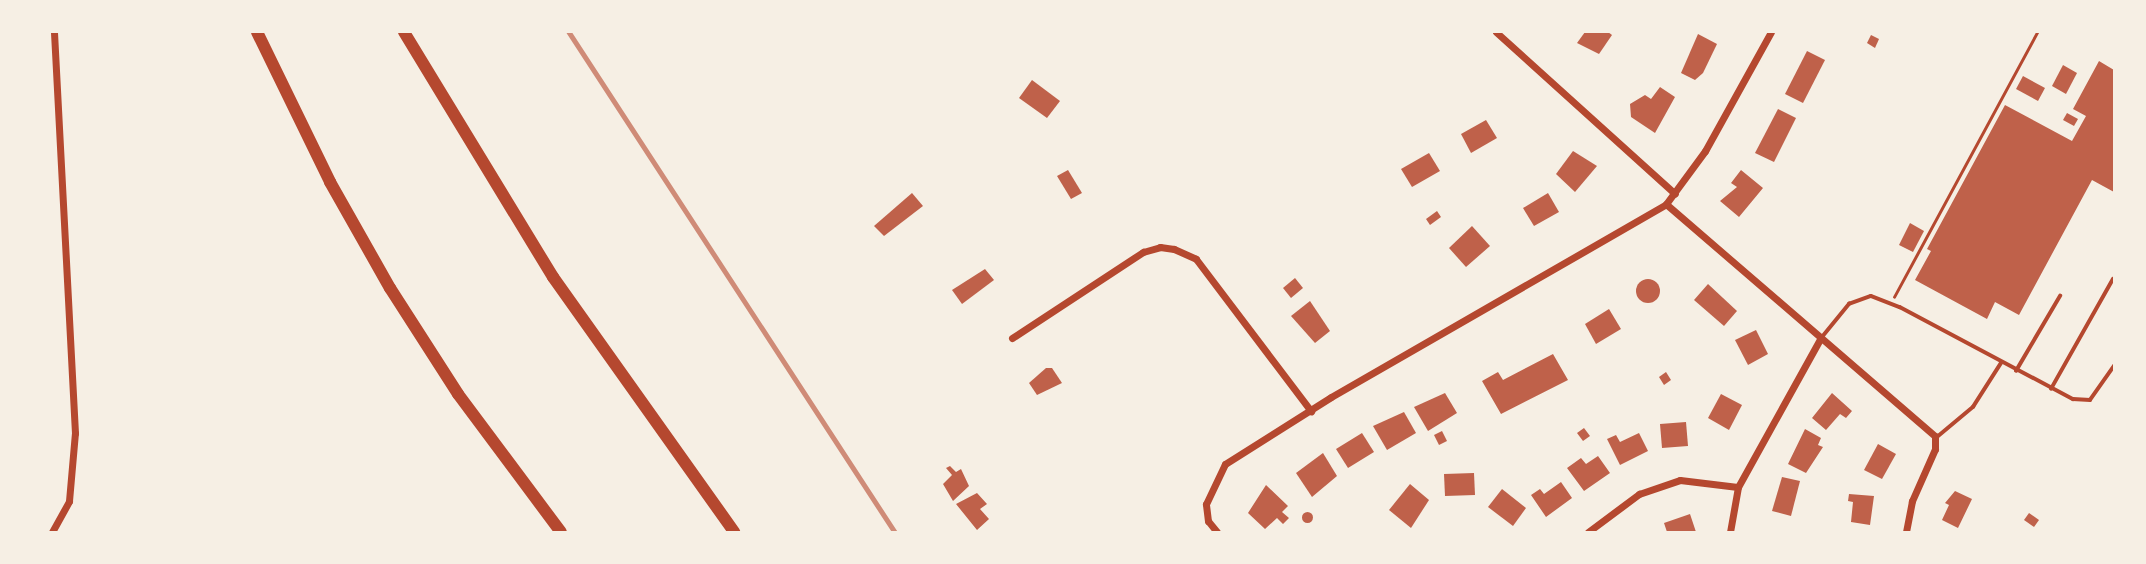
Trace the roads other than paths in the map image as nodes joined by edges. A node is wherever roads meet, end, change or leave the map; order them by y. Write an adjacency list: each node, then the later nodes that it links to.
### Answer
1 (54, 32): 19 (street)
2 (257, 32): 20 (highway)
3 (404, 32): 21 (highway)
4 (1496, 32): 6 (street)
5 (1771, 32): 6 (street)
6 (1675, 194): 7 (street)
7 (1667, 204): 11 (street); 16 (street)
8 (2113, 279): 15 (lane)
9 (2060, 296): 14 (lane)
10 (1012, 338): 16 (street)
11 (1820, 339): 12 (lane); 17 (street); 18 (street)
12 (2001, 363): 14 (lane); 17 (lane)
13 (2115, 366): 15 (lane)
14 (2016, 371): 15 (lane)
15 (2051, 388)
16 (1311, 411): 22 (street)
17 (1936, 438): 25 (street)
18 (1738, 487): 23 (street); 24 (street)
19 (52, 533)
20 (561, 533)
21 (734, 533)
22 (1217, 533)
23 (1588, 533)
24 (1730, 533)
25 (1906, 533)

